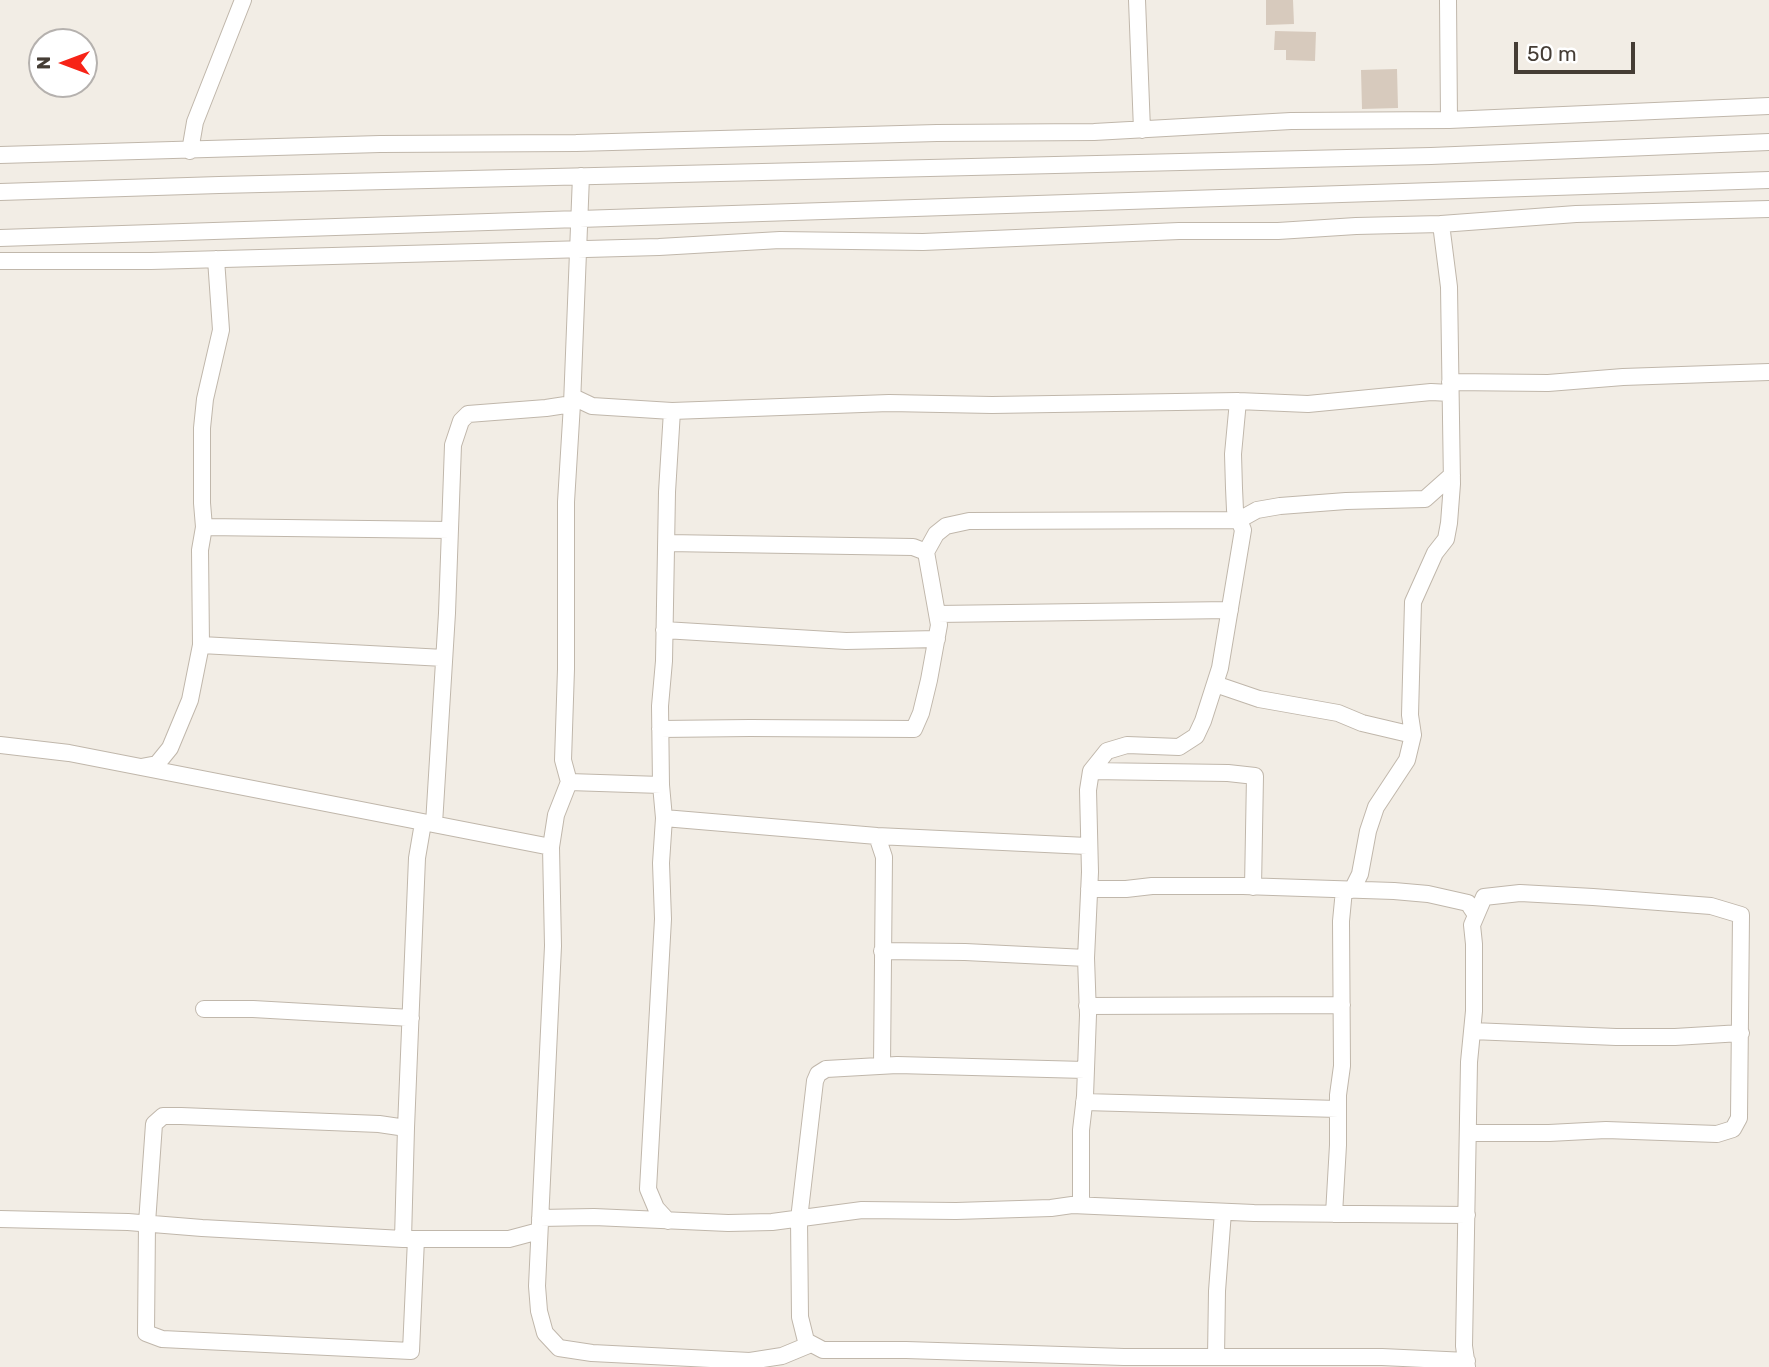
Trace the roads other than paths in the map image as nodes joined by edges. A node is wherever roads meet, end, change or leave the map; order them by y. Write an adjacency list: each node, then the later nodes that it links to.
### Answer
1 (243, 0): 8 (street)
2 (1136, 0): 6 (street)
3 (1448, 0): 5 (street)
4 (1769, 106): 5 (street)
5 (1449, 120): 6 (street)
6 (1142, 130): 8 (street)
7 (1769, 142): 10 (street)
8 (190, 151): 9 (street)
9 (0, 155)
10 (581, 176): 12 (street); 14 (street)
11 (1769, 180): 14 (street)
12 (0, 192)
13 (1769, 209): 15 (street)
14 (578, 219): 16 (street); 17 (street)
15 (1441, 224): 17 (street); 21 (street)
16 (0, 238)
17 (577, 249): 18 (street); 22 (street)
18 (216, 259): 19 (street); 27 (street)
19 (0, 261)
20 (1769, 372): 21 (street)
21 (1450, 388): 23 (street); 25 (street)
22 (573, 400): 24 (street); 28 (street); 43 (street)
23 (1238, 401): 24 (street); 26 (street)
24 (672, 411): 29 (street)
25 (1452, 475): 26 (street); 39 (street)
26 (1239, 520): 30 (street); 31 (street)
27 (204, 527): 28 (street); 35 (street)
28 (450, 530): 36 (street)
29 (667, 543): 30 (street); 33 (street)
30 (926, 552): 32 (street)
31 (1230, 610): 32 (street); 37 (street)
32 (937, 614): 34 (street)
33 (664, 630): 34 (street); 38 (street)
34 (937, 639): 38 (street)
35 (201, 645): 36 (street); 41 (street)
36 (444, 658): 46 (street)
37 (1215, 684): 39 (street); 42 (street)
38 (660, 729): 44 (street)
39 (1413, 735): 52 (street)
40 (0, 745): 41 (street)
41 (139, 768): 46 (street)
42 (1091, 771): 48 (street); 50 (street)
43 (569, 782): 44 (street); 49 (street)
44 (661, 785): 45 (street)
45 (664, 818): 47 (street); 74 (street)
46 (429, 823): 49 (street); 59 (street)
47 (877, 836): 48 (street); 54 (street)
48 (1087, 846): 51 (street)
49 (551, 847): 76 (street)
50 (1253, 887): 51 (street); 52 (street)
51 (1089, 889): 55 (street)
52 (1348, 890): 53 (street); 56 (street)
53 (1476, 915): 60 (street); 61 (street)
54 (882, 951): 55 (street); 62 (street)
55 (1086, 958): 57 (street)
56 (1342, 1005): 57 (street); 65 (street)
57 (1087, 1006): 63 (street)
58 (204, 1009): 59 (street)
59 (411, 1017): 66 (street)
60 (1472, 1031): 61 (street); 67 (street)
61 (1741, 1033): 67 (street)
62 (882, 1065): 63 (street); 73 (street)
63 (1085, 1070): 64 (street)
64 (1084, 1102): 65 (street); 68 (street)
65 (1338, 1109): 70 (street)
66 (407, 1128): 75 (street); 77 (street)
67 (1468, 1133): 71 (street)
68 (1081, 1205): 69 (street); 73 (street)
69 (1223, 1212): 70 (street); 79 (street)
70 (1334, 1214): 71 (street)
71 (1467, 1215): 83 (street)
72 (0, 1219): 75 (street)
73 (799, 1219): 74 (street); 78 (street)
74 (668, 1221): 76 (street)
75 (147, 1223): 77 (street); 77 (street)
76 (540, 1225): 77 (street); 81 (street)
77 (409, 1239)
78 (811, 1344): 80 (street); 81 (street)
79 (1216, 1357): 82 (street); 83 (street)
80 (880, 1359): 82 (street)
81 (615, 1361)
82 (1094, 1361)
83 (1467, 1364)

